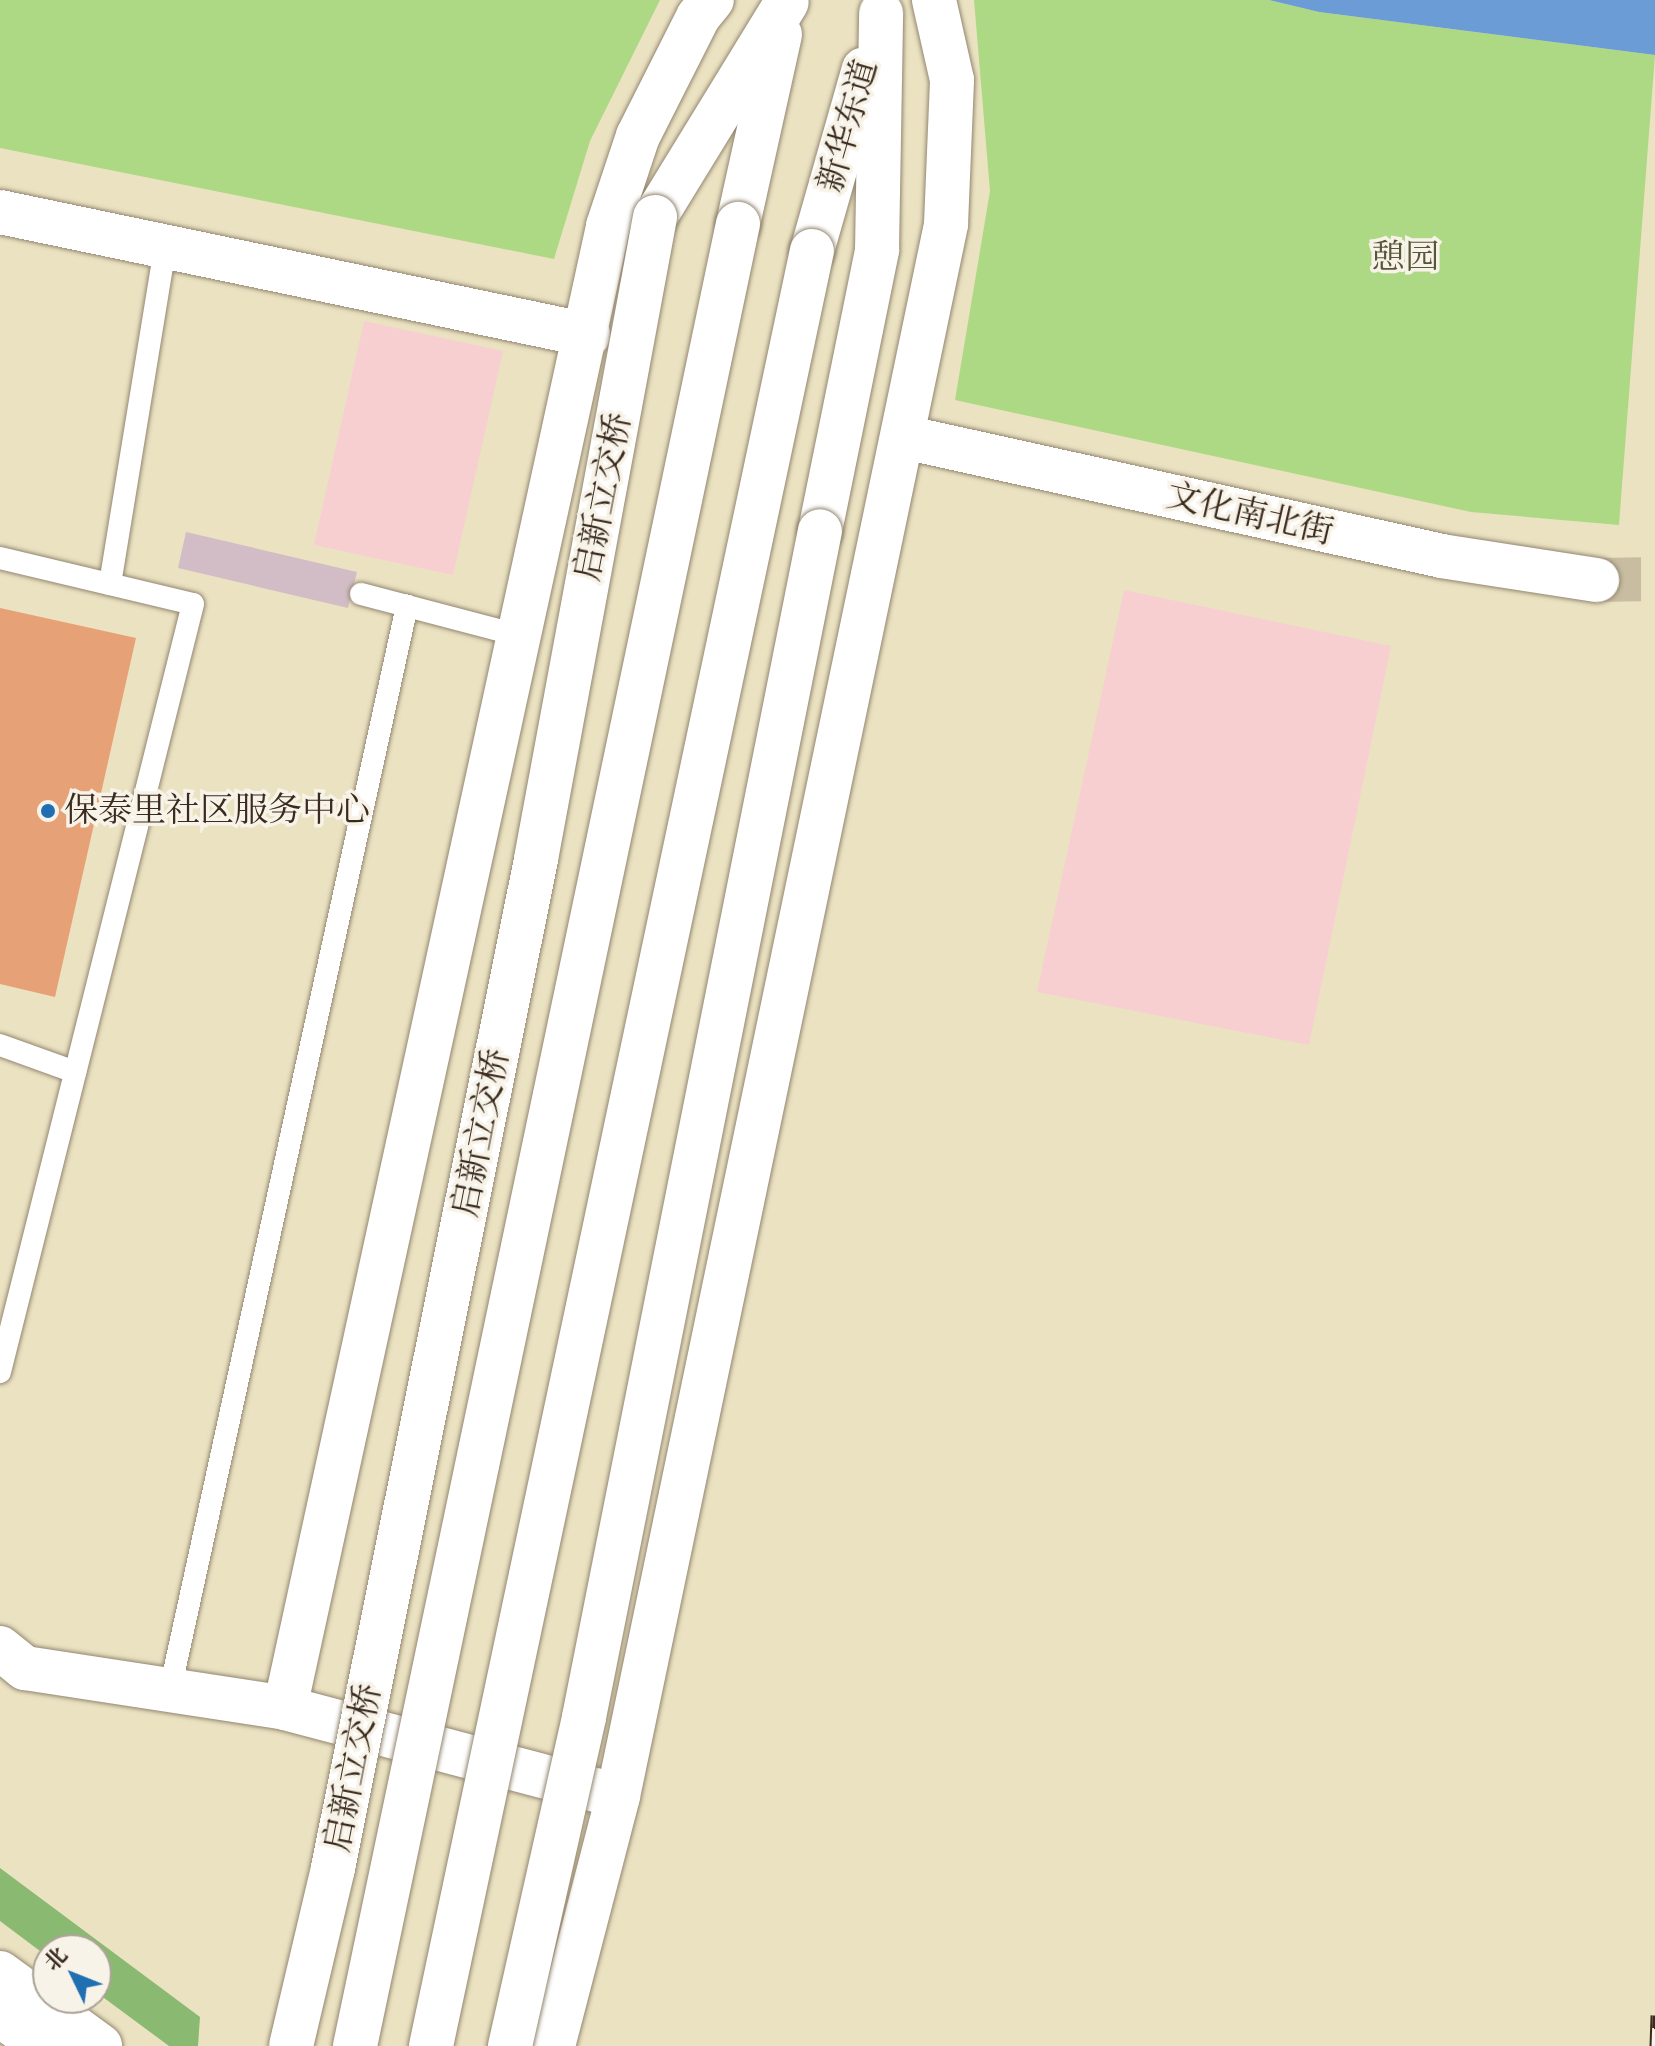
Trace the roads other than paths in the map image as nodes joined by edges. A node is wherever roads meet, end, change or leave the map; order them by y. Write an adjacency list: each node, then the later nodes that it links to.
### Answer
1 (712, 0): 7 (main road)
2 (934, 0): 8 (main road)
3 (787, 1): 26 (main road, 启新立交桥, bridge); 27 (main road, 启新立交桥, bridge)
4 (882, 6): 28 (main road, 新华东道, bridge); 29 (main road, bridge)
5 (0, 212): 6 (main road)
6 (165, 247): 7 (main road); 11 (lane)
7 (588, 335): 14 (main road)
8 (904, 437): 10 (main road, 文化南北街); 21 (main road)
9 (0, 558): 11 (lane)
10 (1597, 580)
11 (110, 584): 16 (lane)
12 (361, 594): 13 (lane)
13 (407, 606): 14 (lane); 19 (lane)
14 (521, 636): 20 (main road)
15 (0, 1045): 16 (lane)
16 (75, 1072): 17 (lane)
17 (0, 1372)
18 (0, 1648): 19 (main road)
19 (170, 1690): 20 (main road)
20 (285, 1708): 21 (main road)
21 (618, 1796): 30 (main road)
22 (0, 1973): 25 (main road)
23 (0, 2015): 24 (main road)
24 (43, 2046)
25 (100, 2046)
26 (291, 2046)
27 (355, 2046)
28 (431, 2046)
29 (510, 2046)
30 (553, 2046)

